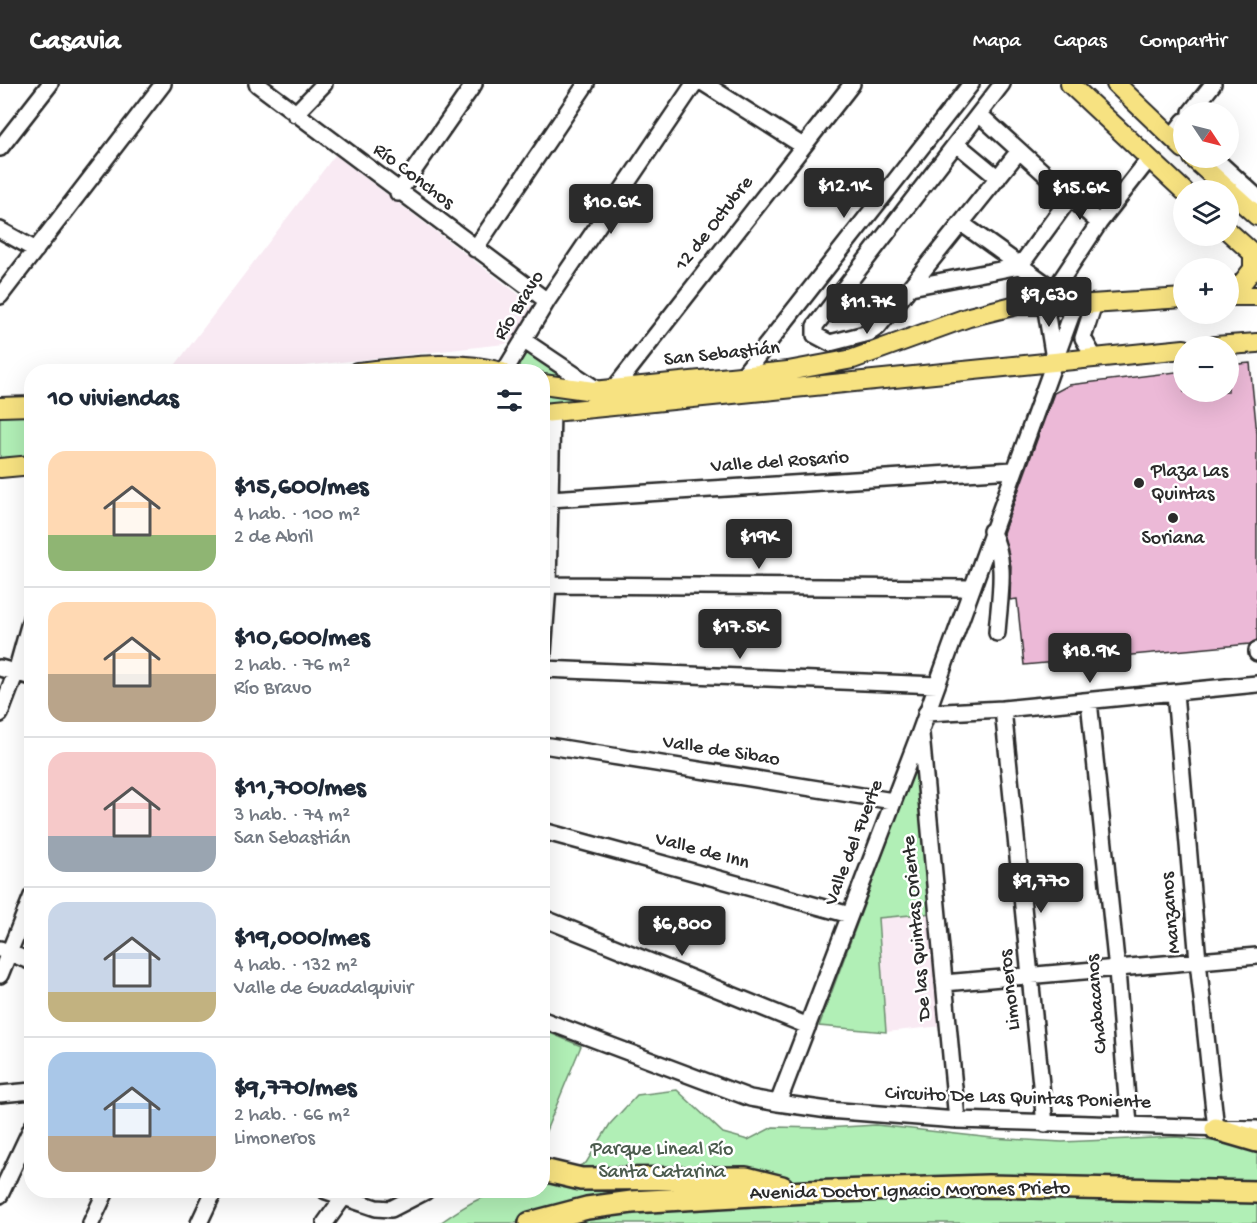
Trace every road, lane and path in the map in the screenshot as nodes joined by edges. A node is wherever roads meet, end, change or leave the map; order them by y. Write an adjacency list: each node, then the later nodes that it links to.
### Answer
1 (50, 84): 21 (street)
2 (163, 84): 37 (street)
3 (257, 84): 16 (street, Río Conchos)
4 (324, 84): 16 (street)
5 (474, 84): 29 (street)
6 (586, 84): 36 (street)
7 (694, 84): 47 (street, Río Bravo)
8 (705, 84): 20 (street)
9 (852, 84): 20 (street, 12 de Octubre)
10 (971, 84): 57 (street)
11 (1002, 84): 17 (street)
12 (1070, 84): 23 (main road)
13 (1116, 84): 18 (main road)
14 (1213, 84): 15 (street)
15 (1199, 102)
16 (295, 114): 29 (street, Río Conchos)
17 (980, 114): 19 (street); 22 (street)
18 (1173, 128)
19 (957, 144): 26 (street); 41 (street)
20 (803, 146): 59 (street, 12 de Octubre)
21 (0, 148)
22 (1019, 151): 26 (street); 30 (street)
23 (1149, 159): 27 (main road); 33 (street)
24 (1204, 168): 31 (main road)
25 (1227, 168): 28 (street)
26 (998, 178): 32 (street)
27 (1173, 181)
28 (1255, 190)
29 (398, 193): 36 (street, Río Conchos)
30 (1071, 196): 33 (street); 39 (street)
31 (1257, 216)
32 (962, 223): 39 (street); 41 (street)
33 (1099, 223): 43 (street)
34 (0, 230): 37 (street)
35 (1239, 241): 38 (main road)
36 (475, 249): 47 (street, Río Conchos)
37 (36, 250): 42 (street)
38 (1255, 255): 40 (main road)
39 (1020, 266): 41 (street); 43 (street)
40 (1239, 286)
41 (911, 287)
42 (0, 296)
43 (1049, 296): 49 (main road, San Sebastián); 55 (street); 57 (main road, San Sebastián)
44 (1239, 296): 45 (main road)
45 (1257, 296)
46 (1173, 299): 48 (main road, San Sebastián)
47 (547, 302): 50 (street, Río Bravo)
48 (1094, 304): 49 (main road, San Sebastián); 54 (street)
49 (1075, 305): 55 (street, Valle del Fuerte)
50 (523, 340): 56 (street, Río Bravo); 59 (street)
51 (1257, 343): 52 (main road)
52 (1239, 344)
53 (1173, 350): 54 (main road, San Sebastián)
54 (1094, 357): 55 (main road, San Sebastián)
55 (1055, 362): 62 (main road, San Sebastián); 65 (street, Valle del Fuerte)
56 (508, 364)
57 (744, 375): 59 (main road, San Sebastián)
58 (550, 385): 59 (main road, San Sebastián)
59 (606, 390)
60 (24, 406): 61 (main road)
61 (0, 407)
62 (550, 413)
63 (24, 466): 64 (main road)
64 (0, 468)
65 (1013, 470): 66 (street, Valle del Rosario); 67 (street, Valle del Fuerte)
66 (550, 499)
67 (991, 531): 69 (street, Valle del Fuerte); 70 (street)
68 (550, 585): 69 (street)
69 (970, 588): 77 (street, Valle del Fuerte)
70 (997, 633)
71 (24, 644): 74 (street)
72 (0, 668): 74 (street)
73 (550, 669): 77 (street)
74 (16, 672): 75 (street); 82 (street)
75 (24, 674)
76 (1257, 684): 78 (street)
77 (937, 685): 81 (street, Valle del Fuerte)
78 (1175, 693): 79 (street); 93 (street, Manzanos)
79 (1089, 701): 80 (street); 94 (street, Chabacanos)
80 (1003, 709): 81 (street); 96 (street, Limoneros)
81 (926, 712): 83 (street, Valle del Fuerte)
82 (0, 714)
83 (920, 732): 85 (street, Valle del Fuerte); 97 (street, De las Quintas Oriente)
84 (550, 746): 85 (street, Valle de Sibao)
85 (893, 801): 88 (street, Valle del Fuerte)
86 (550, 833): 88 (street, Valle de Inn)
87 (24, 912): 90 (street)
88 (850, 915): 99 (street, Valle del Fuerte)
89 (550, 921): 99 (street)
90 (5, 951): 92 (street); 95 (street)
91 (1257, 956): 93 (street)
92 (24, 959)
93 (1198, 962): 94 (street); 106 (street, Manzanos)
94 (1117, 970): 96 (street); 105 (street, Chabacanos)
95 (0, 975)
96 (1032, 978): 97 (street); 104 (street, Limoneros)
97 (944, 983): 103 (street, De las Quintas Oriente)
98 (550, 1023): 102 (street)
99 (808, 1026): 102 (street, Valle del Fuerte)
100 (24, 1092): 101 (street)
101 (0, 1094)
102 (778, 1103): 103 (street, Circuito De Las Quintas Poniente)
103 (957, 1120): 104 (street, Circuito De Las Quintas Poniente)
104 (1045, 1124): 105 (street, Circuito De Las Quintas Poniente)
105 (1129, 1125): 106 (street, Circuito De Las Quintas Poniente)
106 (1216, 1129): 107 (street, Circuito De Las Quintas Poniente); 108 (highway)
107 (1257, 1129)
108 (1257, 1141)
109 (24, 1144): 113 (street)
110 (550, 1172): 111 (highway)
111 (806, 1192): 112 (highway, Avenida Doctor Ignacio Morones Prieto); 121 (highway, Avenida Doctor Ignacio Morones Prieto)
112 (1257, 1192)
113 (0, 1196)
114 (103, 1198): 118 (street)
115 (211, 1198): 119 (street)
116 (343, 1198): 117 (street); 120 (street)
117 (412, 1198)
118 (91, 1223)
119 (199, 1223)
120 (325, 1223)
121 (530, 1223)

